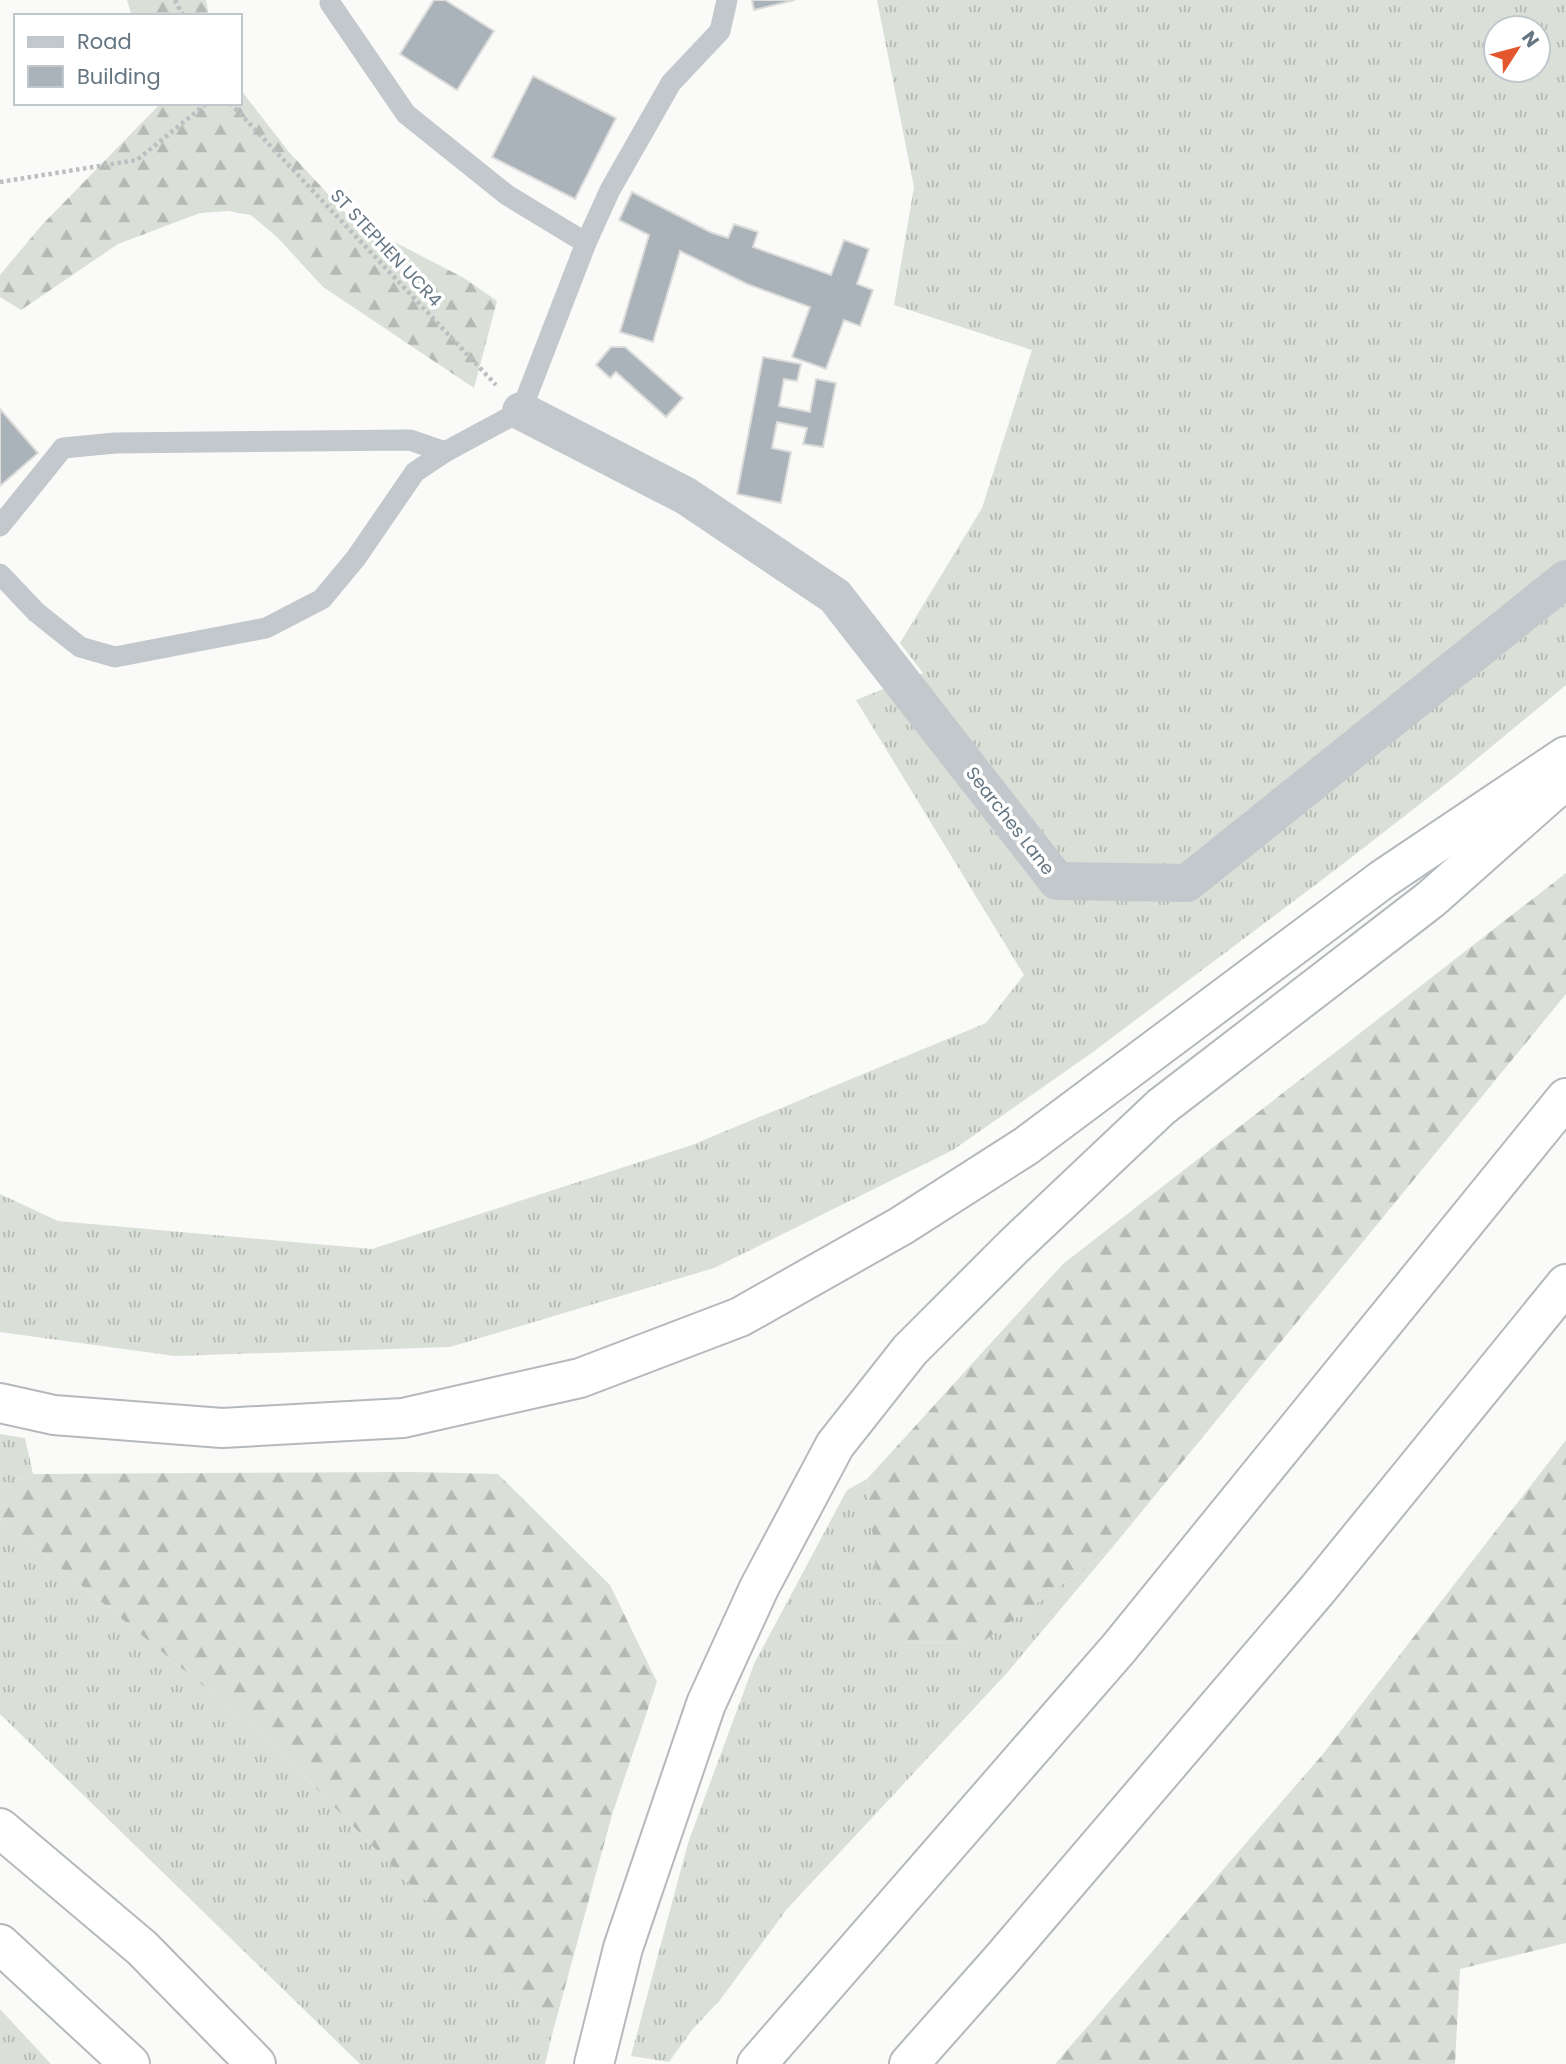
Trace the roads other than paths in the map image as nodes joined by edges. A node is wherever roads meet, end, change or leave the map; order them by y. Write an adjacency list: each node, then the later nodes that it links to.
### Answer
1 (727, 0): 3 (lane)
2 (330, 3): 3 (lane)
3 (586, 243): 4 (lane)
4 (521, 411): 5 (lane); 8 (street, Searches Lane)
5 (446, 452): 6 (lane); 7 (lane)
6 (0, 526)
7 (0, 574)
8 (1566, 579)
9 (1566, 756): 13 (highway)
10 (1566, 780): 16 (highway)
11 (1566, 1098): 19 (highway)
12 (1566, 1284): 20 (highway)
13 (0, 1403)
14 (0, 1828): 18 (highway)
15 (0, 1944): 17 (highway)
16 (598, 2046)
17 (130, 2064)
18 (256, 2064)
19 (757, 2064)
20 (909, 2064)

